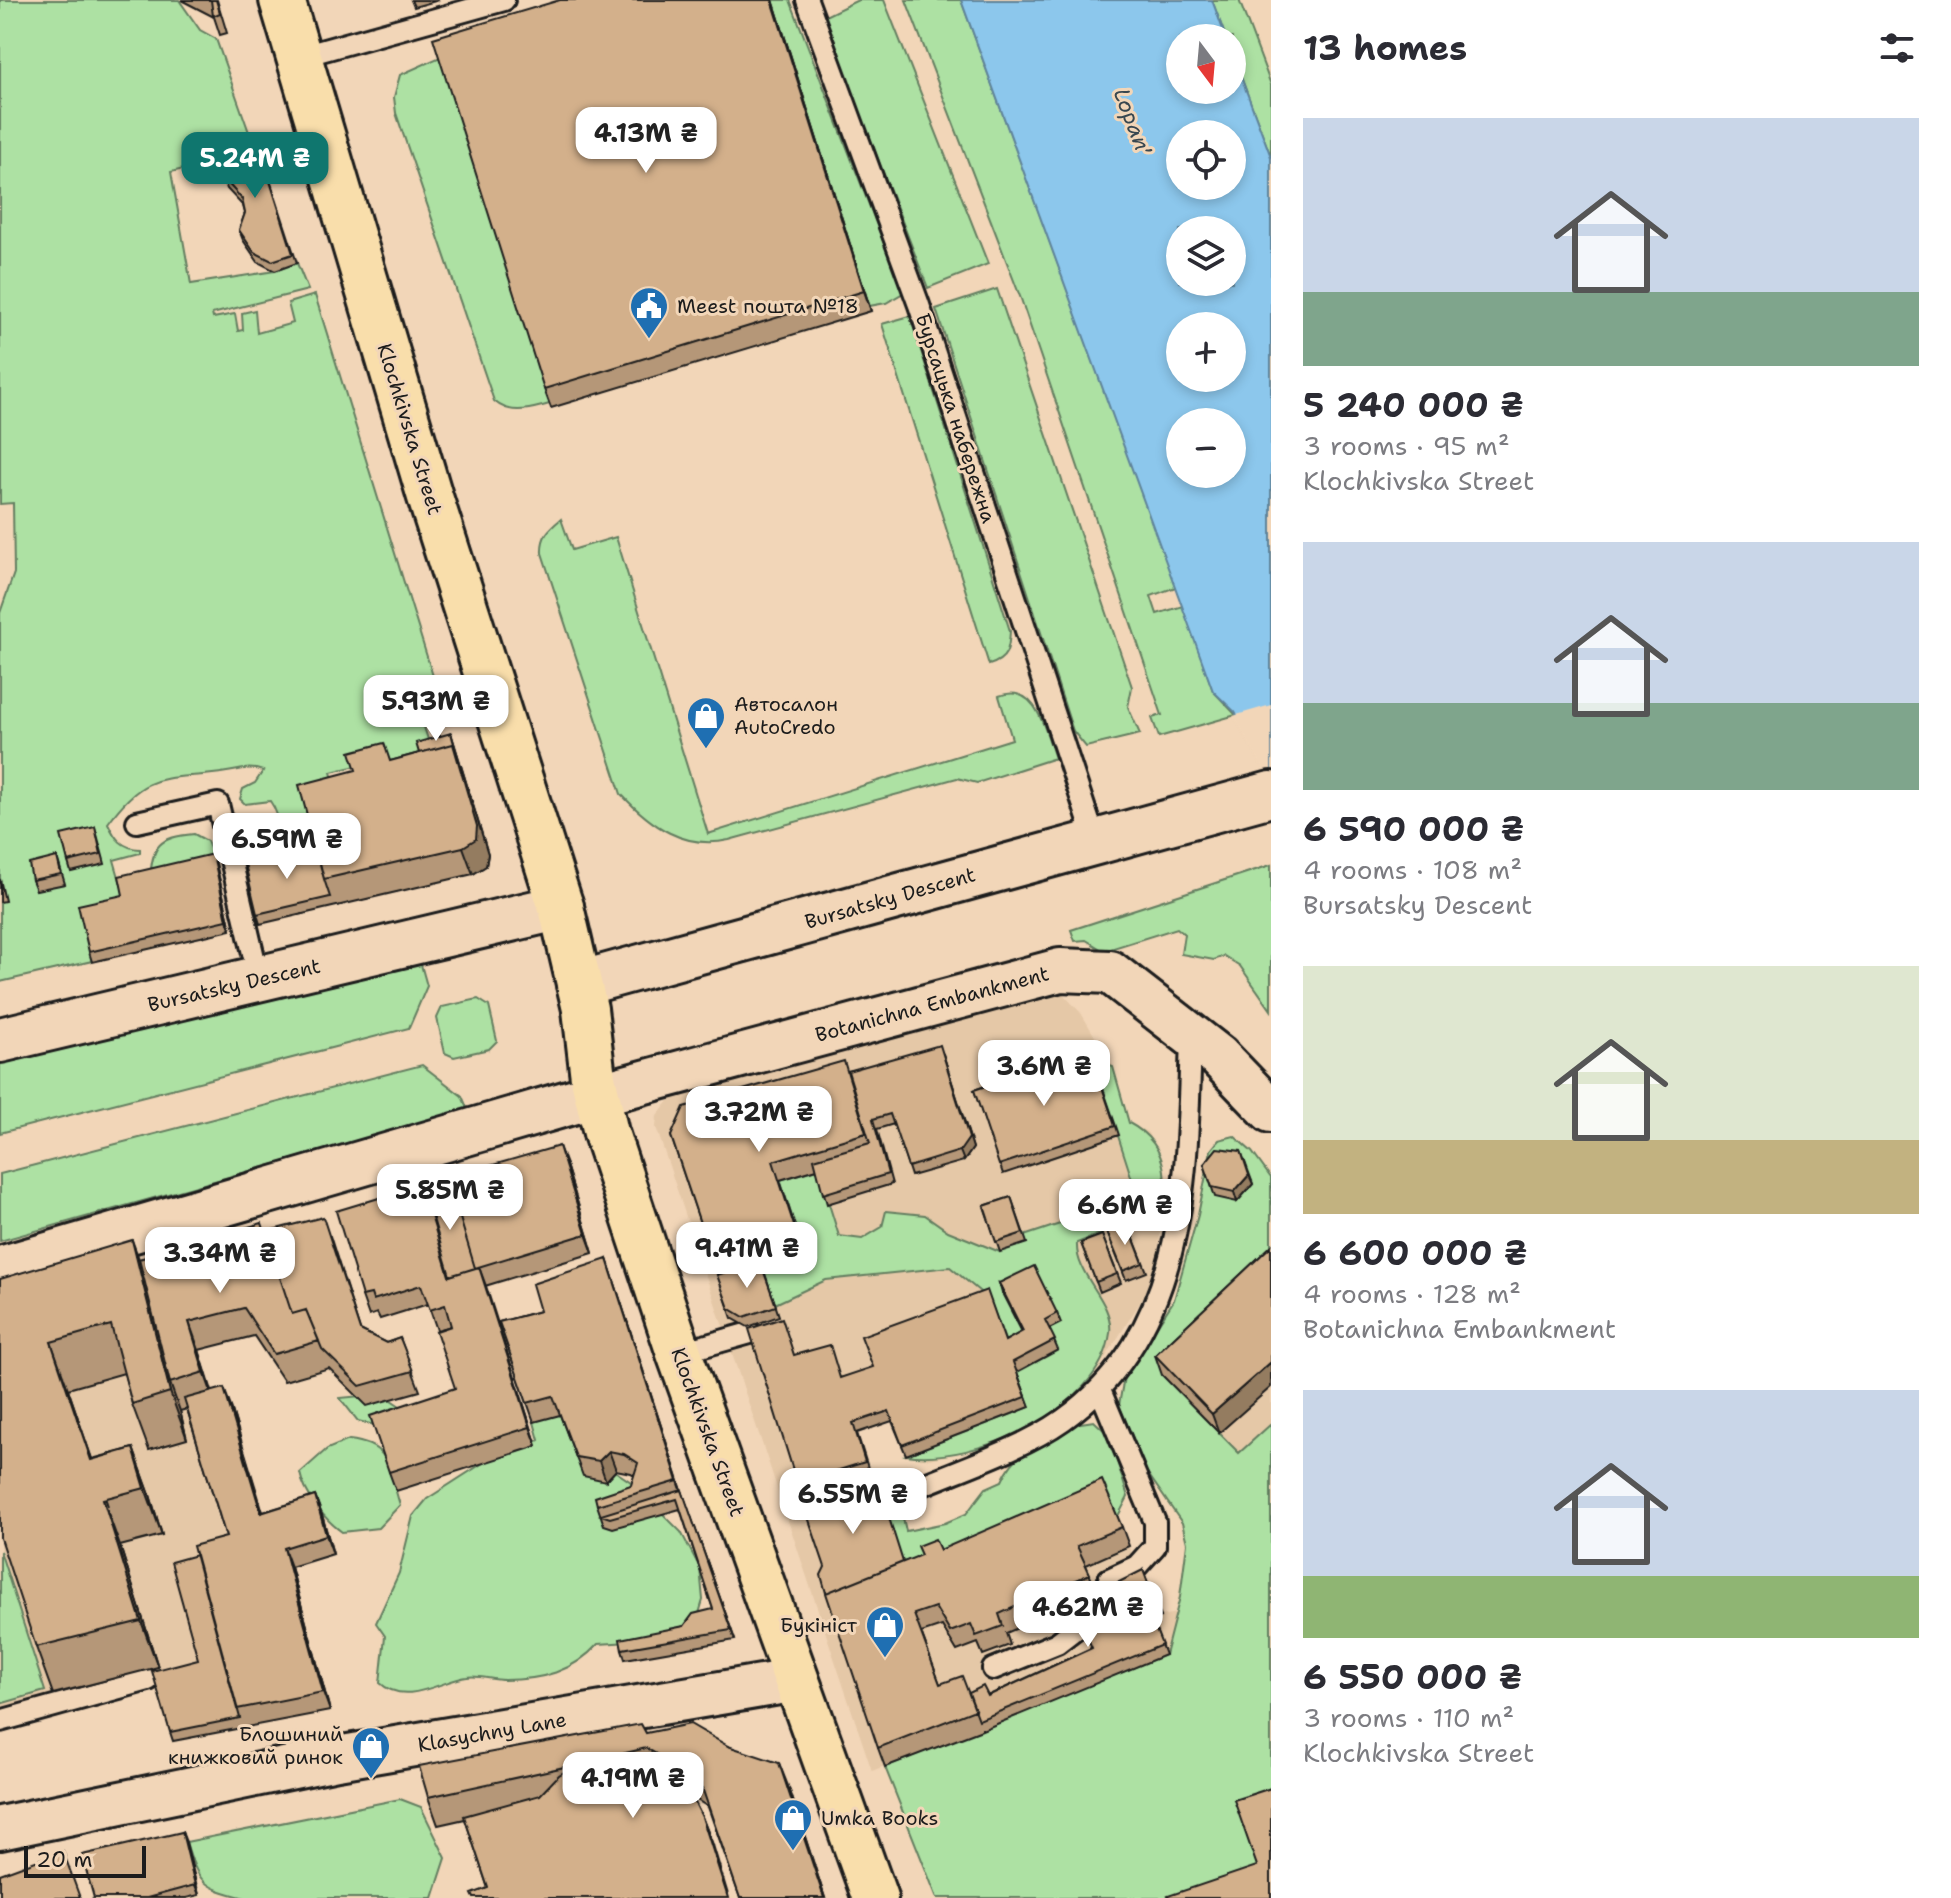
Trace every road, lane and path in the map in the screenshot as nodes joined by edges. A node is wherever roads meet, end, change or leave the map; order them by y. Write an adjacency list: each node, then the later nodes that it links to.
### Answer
1 (282, 0): 4 (main road, Klochkivska Street)
2 (504, 0): 4 (lane)
3 (807, 0): 7 (lane, Бурсацька набережна)
4 (299, 57): 8 (main road, Klochkivska Street)
5 (1271, 794): 7 (street, Bursatsky Descent)
6 (137, 822): 9 (lane)
7 (1095, 840): 10 (street, Bursatsky Descent)
8 (561, 907): 9 (street, Bursatsky Descent); 10 (main road, Klochkivska Street)
9 (259, 979): 12 (street, Bursatsky Descent)
10 (579, 984): 13 (main road, Klochkivska Street)
11 (1191, 1035): 13 (street, Botanichna Embankment); 14 (street, Botanichna Embankment); 18 (lane)
12 (0, 1040)
13 (596, 1095): 15 (street); 17 (main road, Klochkivska Street)
14 (1271, 1111)
15 (0, 1269)
16 (750, 1333): 17 (lane)
17 (679, 1353): 22 (main road, Klochkivska Street)
18 (1100, 1390): 19 (lane); 20 (lane)
19 (913, 1489)
20 (993, 1669)
21 (148, 1680): 23 (lane)
22 (797, 1680): 24 (street, Klasychny Lane); 25 (main road, Klochkivska Street)
23 (0, 1721)
24 (0, 1828)
25 (875, 1898)

